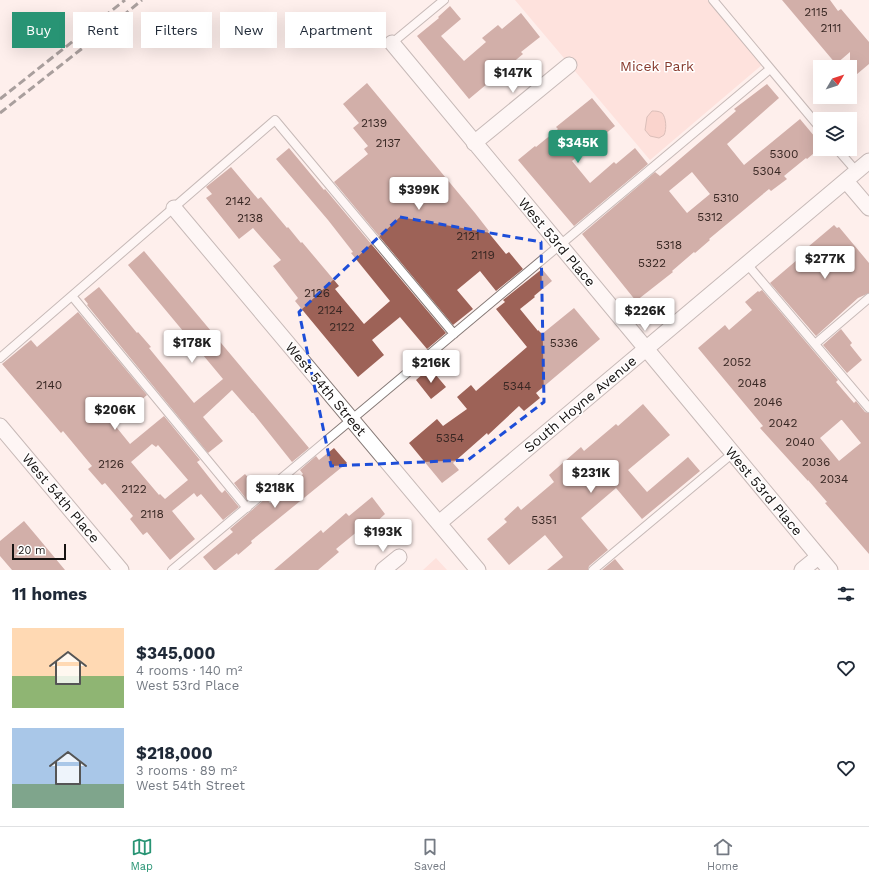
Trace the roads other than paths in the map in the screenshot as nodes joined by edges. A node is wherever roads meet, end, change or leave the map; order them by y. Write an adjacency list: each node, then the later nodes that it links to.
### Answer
1 (444, 0): 3 (lane)
2 (713, 0): 5 (lane)
3 (392, 43): 7 (street, West 53rd Place)
4 (569, 65): 7 (street)
5 (770, 69): 6 (lane); 13 (lane)
6 (813, 120)
7 (474, 143): 13 (street, West 53rd Place)
8 (841, 156): 10 (lane)
9 (869, 162): 10 (street, South Hoyne Avenue)
10 (851, 176): 12 (street); 14 (street, South Hoyne Avenue)
11 (174, 208): 15 (lane); 17 (lane); 22 (street, West 54th Street)
12 (869, 208)
13 (560, 245): 17 (lane); 19 (street, West 53rd Place)
14 (747, 264): 18 (lane); 19 (street, South Hoyne Avenue)
15 (72, 296): 20 (lane); 25 (lane)
16 (869, 298): 18 (lane)
17 (454, 334): 22 (lane)
18 (815, 344): 21 (lane)
19 (646, 349): 24 (street, West 53rd Place); 26 (street, South Hoyne Avenue)
20 (0, 358)
21 (869, 408)
22 (352, 420): 25 (lane); 26 (street, West 54th Street)
23 (0, 426): 29 (street, West 54th Place)
24 (733, 454): 28 (street, West 53rd Place); 33 (lane)
25 (247, 508): 30 (lane)
26 (439, 523): 32 (street, West 54th Street)
27 (399, 557): 31 (street)
28 (818, 557): 34 (street); 35 (street, West 53rd Place)
29 (121, 570)
30 (172, 570)
31 (383, 570)
32 (478, 570)
33 (593, 570)
34 (802, 570)
35 (830, 570)

